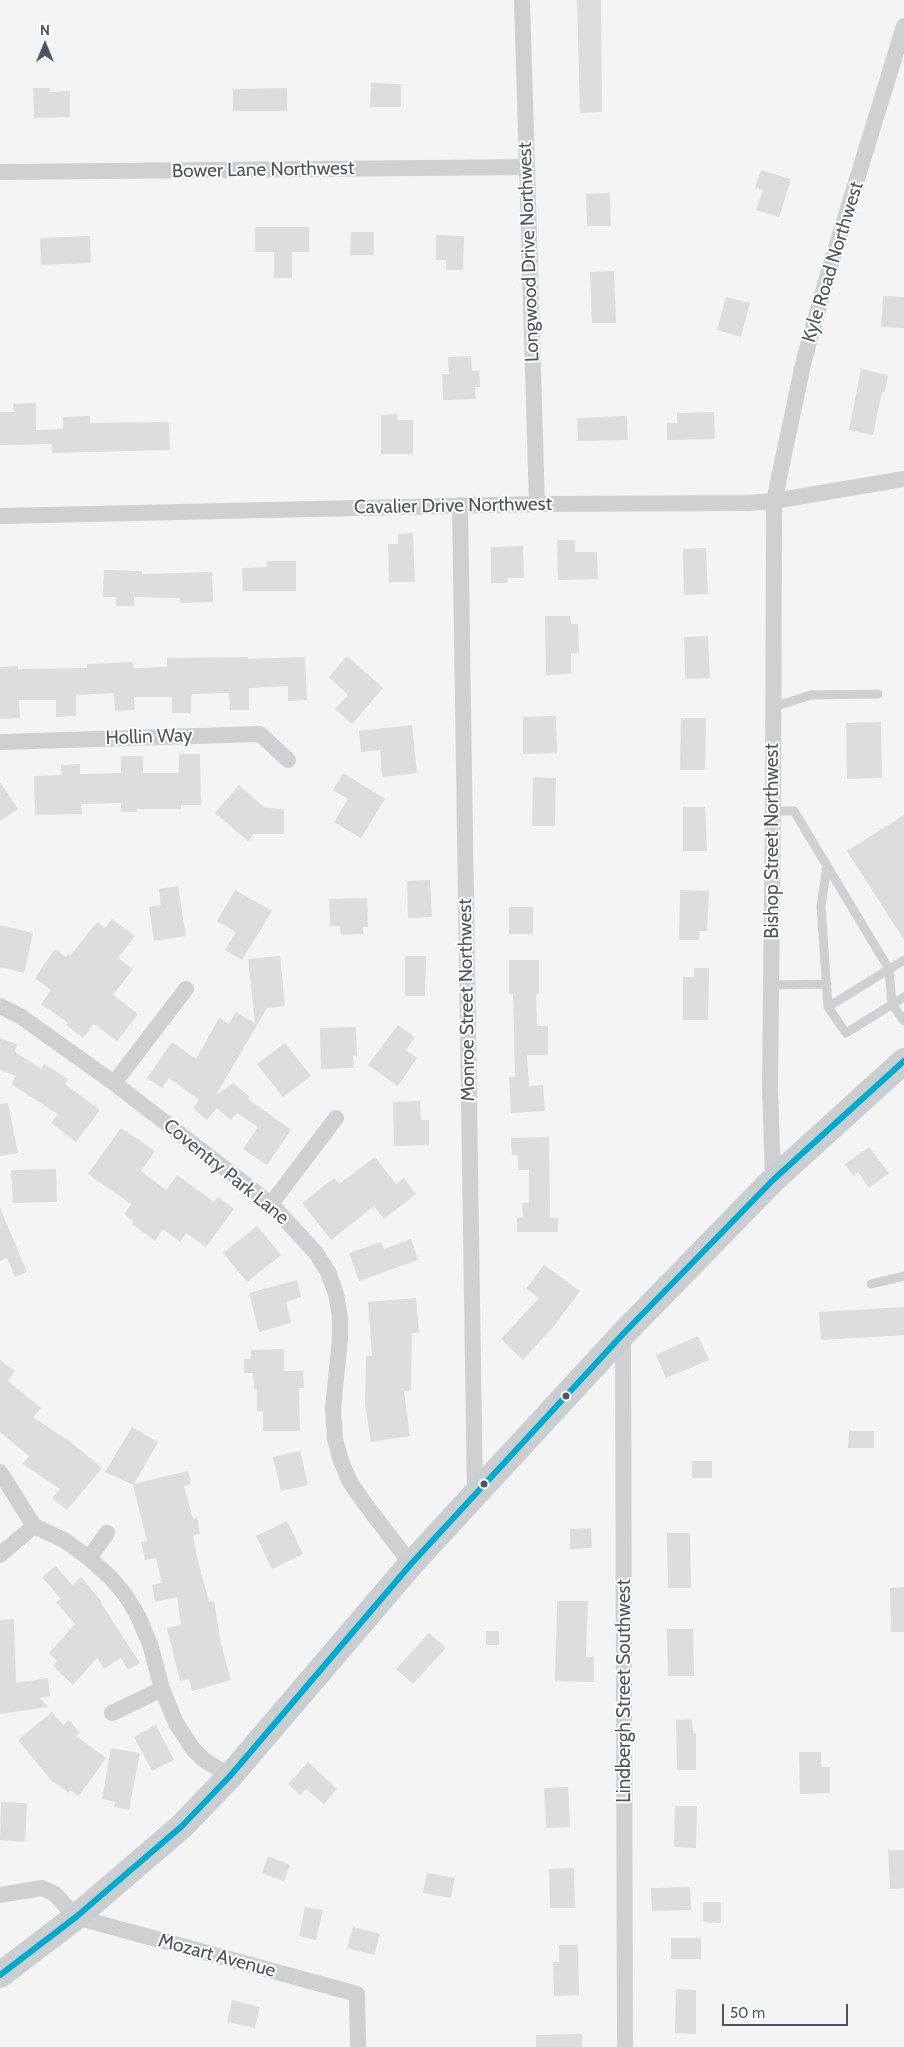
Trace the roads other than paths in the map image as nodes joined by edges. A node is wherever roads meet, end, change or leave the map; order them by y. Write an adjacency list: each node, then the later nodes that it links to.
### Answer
1 (522, 0): 3 (street, Longwood Drive Northwest)
2 (904, 26): 6 (street, Kyle Road Northwest)
3 (526, 167): 4 (street, Bower Lane Northwest); 7 (street, Longwood Drive Northwest)
4 (0, 172)
5 (904, 479): 6 (street, Cavalier Drive Northwest)
6 (774, 502): 7 (street, Cavalier Drive Northwest); 11 (street, Bishop Street Northwest)
7 (537, 504): 8 (street, Cavalier Drive Northwest)
8 (460, 505): 9 (street, Cavalier Drive Northwest); 35 (street, Monroe Street Northwest)
9 (0, 516)
10 (878, 694): 11 (lane)
11 (773, 707): 14 (street, Bishop Street Northwest)
12 (0, 742): 13 (street, Hollin Way)
13 (288, 760)
14 (773, 811): 15 (lane); 19 (street, Bishop Street Northwest)
15 (827, 867): 17 (lane); 18 (lane)
16 (904, 960): 17 (lane)
17 (889, 969): 22 (lane); 24 (lane)
18 (827, 984): 19 (lane); 24 (lane)
19 (771, 985): 29 (street, Bishop Street Northwest)
20 (186, 989): 27 (street)
21 (904, 997): 22 (lane)
22 (892, 1004): 24 (lane); 25 (lane)
23 (0, 1006): 27 (street, Coventry Park Lane)
24 (828, 1007)
25 (904, 1021)
26 (904, 1061): 29 (main road)
27 (114, 1084): 30 (street, Coventry Park Lane)
28 (336, 1118): 30 (street)
29 (773, 1180): 33 (main road)
30 (271, 1204): 40 (street, Coventry Park Lane)
31 (904, 1276): 32 (lane)
32 (871, 1284)
33 (623, 1334): 35 (main road); 48 (street, Lindbergh Street Southwest)
34 (0, 1472): 36 (street)
35 (475, 1494): 40 (main road)
36 (34, 1526): 38 (street); 39 (street)
37 (107, 1533): 39 (street)
38 (0, 1555)
39 (89, 1558): 41 (street)
40 (411, 1564): 43 (main road)
41 (162, 1689): 42 (street); 43 (street)
42 (112, 1713)
43 (230, 1776): 45 (main road)
44 (0, 1895): 45 (street)
45 (76, 1917): 46 (main road); 47 (street, Mozart Avenue)
46 (0, 1976)
47 (358, 2047)
48 (626, 2047)

